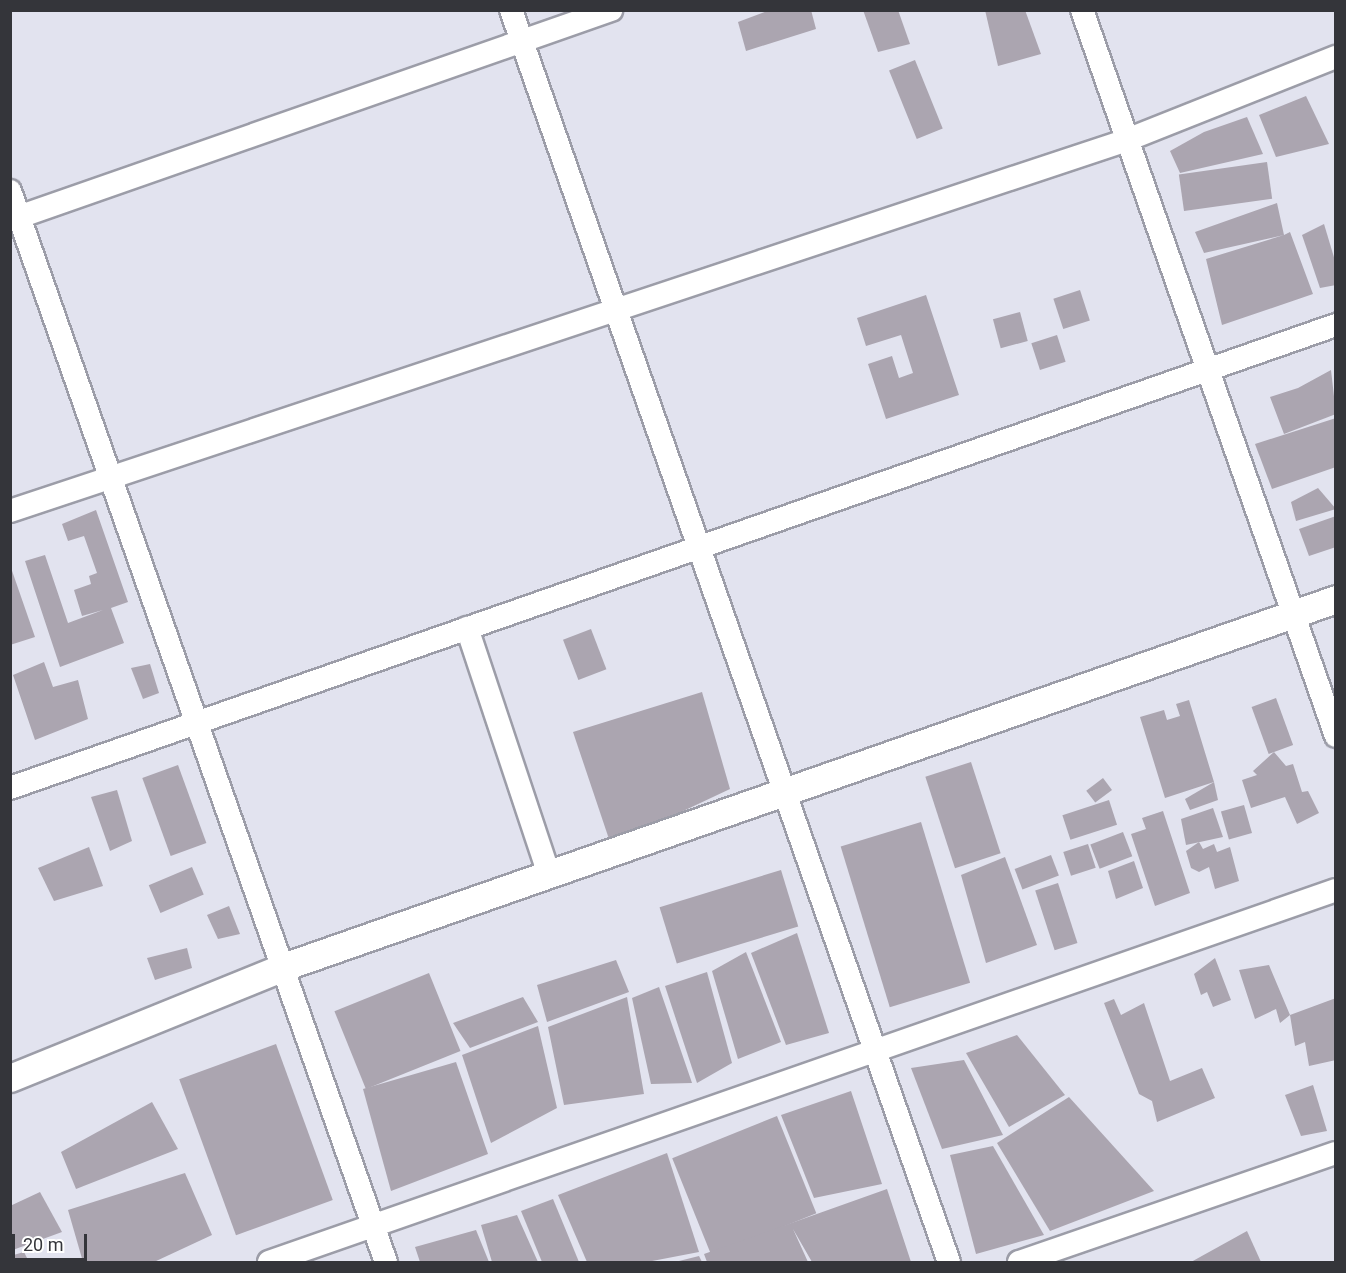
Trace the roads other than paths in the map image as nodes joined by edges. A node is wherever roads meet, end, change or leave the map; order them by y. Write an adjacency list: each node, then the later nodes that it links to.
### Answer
1 (511, 10): 4 (street)
2 (611, 10): 4 (street)
3 (1082, 10): 6 (street)
4 (522, 41): 8 (street); 9 (street)
5 (1335, 57): 6 (street)
6 (1127, 140): 9 (street); 11 (street)
7 (10, 191): 8 (street)
8 (15, 218): 12 (street)
9 (615, 309): 12 (street); 14 (street)
10 (1335, 325): 11 (street)
11 (1207, 369): 14 (street); 16 (street)
12 (110, 476): 13 (street); 18 (street)
13 (10, 511)
14 (699, 547): 17 (street); 21 (street)
15 (1335, 599): 16 (street)
16 (1293, 614): 19 (street); 21 (street)
17 (466, 628): 18 (street); 22 (street)
18 (197, 722): 20 (street); 24 (street)
19 (1335, 736)
20 (10, 788)
21 (784, 792): 22 (street); 25 (street)
22 (549, 874): 24 (street)
23 (1335, 890): 25 (street)
24 (282, 967): 26 (street); 28 (street)
25 (875, 1051): 28 (street); 31 (street)
26 (10, 1078)
27 (1335, 1153): 32 (street)
28 (373, 1226): 29 (street); 30 (street)
29 (268, 1263)
30 (386, 1263)
31 (949, 1263)
32 (1019, 1263)

